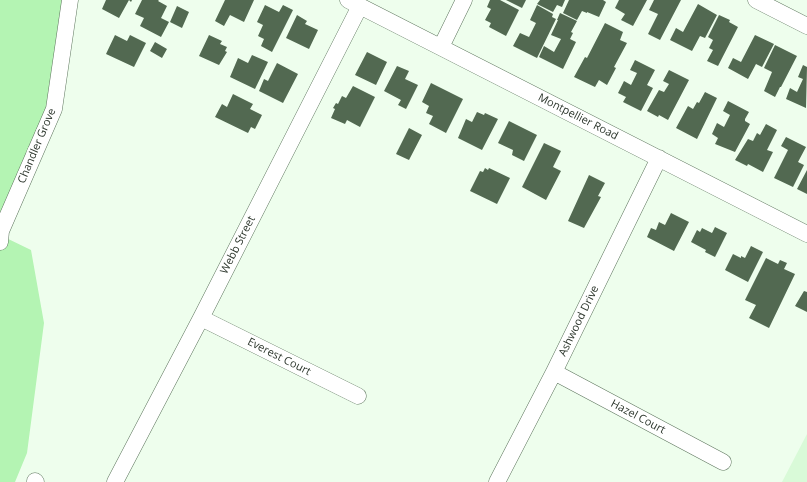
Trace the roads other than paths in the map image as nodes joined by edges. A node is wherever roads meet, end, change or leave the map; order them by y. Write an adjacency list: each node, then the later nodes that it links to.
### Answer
1 (70, 0): 9 (street, Chandler Grove)
2 (464, 0): 6 (street)
3 (756, 0): 5 (street)
4 (354, 3): 6 (street, Montpellier Road); 10 (street, Webb Street)
5 (807, 26)
6 (441, 46): 7 (street, Montpellier Road)
7 (659, 158): 8 (street, Montpellier Road); 11 (street, Ashwood Drive)
8 (807, 234)
9 (0, 242)
10 (201, 318): 12 (street, Everest Court); 14 (street, Webb Street)
11 (554, 372): 13 (street, Hazel Court); 15 (street, Ashwood Drive)
12 (358, 396)
13 (723, 462)
14 (115, 482)
15 (497, 482)

